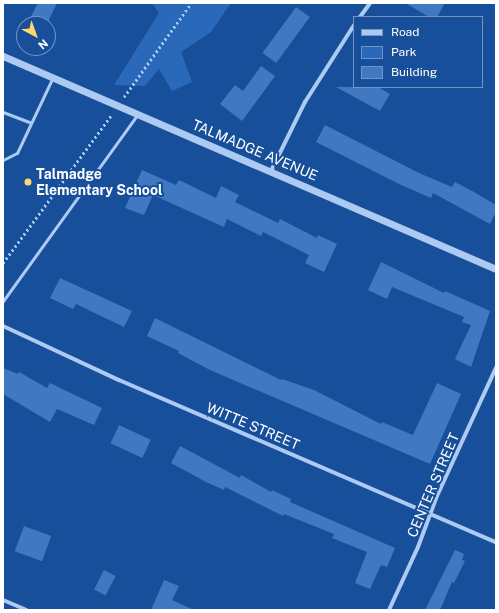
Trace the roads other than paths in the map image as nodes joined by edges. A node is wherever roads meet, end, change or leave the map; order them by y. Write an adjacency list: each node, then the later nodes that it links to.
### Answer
1 (370, 3): 2 (street)
2 (361, 16)
3 (353, 27): 10 (street)
4 (3, 56): 5 (street, TALMADGE AVENUE)
5 (53, 77): 7 (street, TALMADGE AVENUE); 8 (lane)
6 (3, 112): 8 (lane)
7 (138, 114): 10 (street, TALMADGE AVENUE); 12 (lane)
8 (31, 123): 9 (lane)
9 (3, 160)
10 (271, 171): 11 (street, TALMADGE AVENUE)
11 (496, 269)
12 (3, 301)
13 (3, 326): 15 (street, WITTE STREET)
14 (496, 368): 15 (street, CENTER STREET)
15 (431, 514): 16 (street, WITTE STREET); 19 (street, CENTER STREET)
16 (496, 542)
17 (3, 600): 18 (street)
18 (26, 610)
19 (389, 610)

